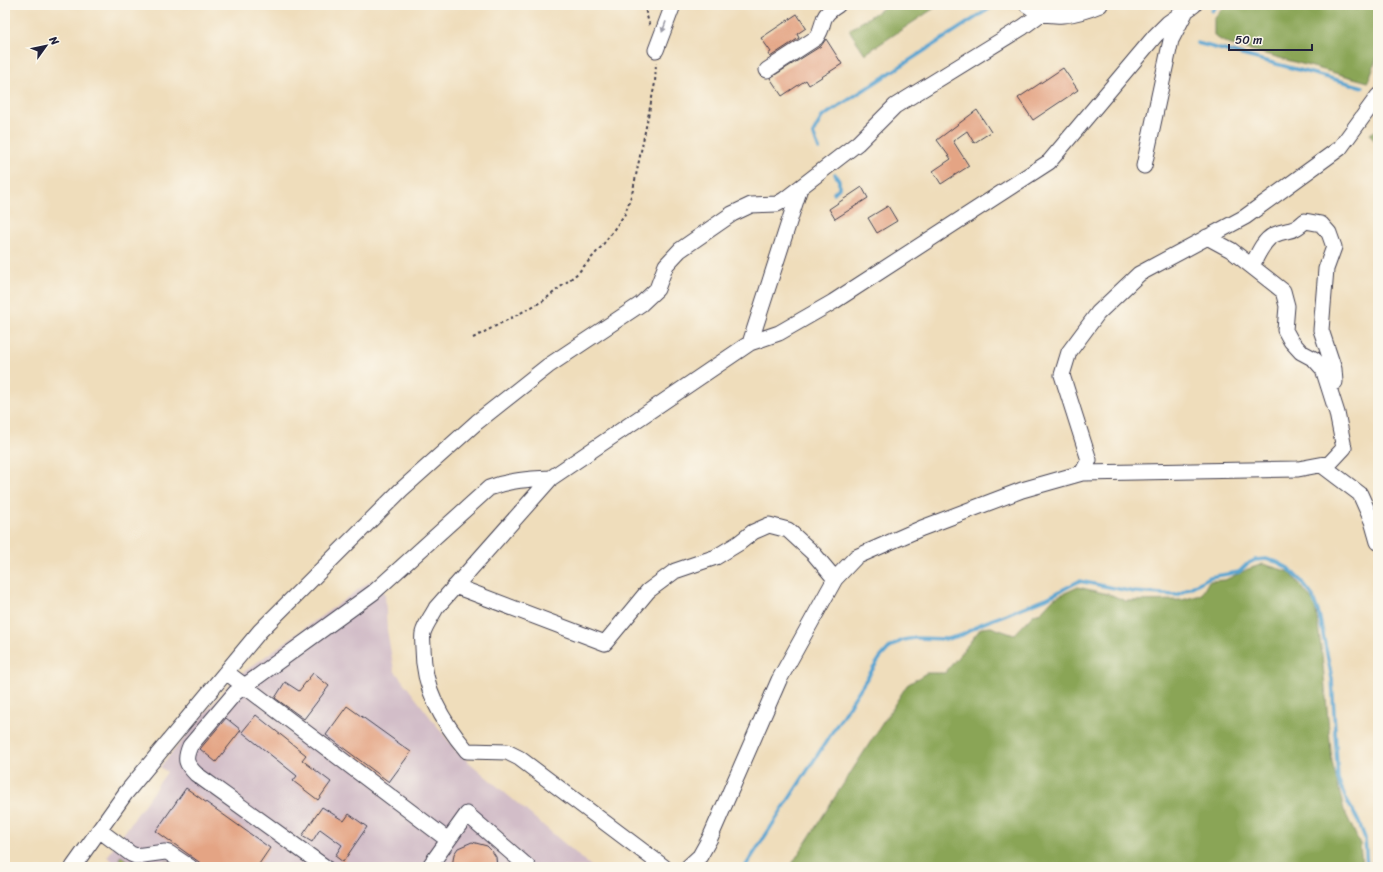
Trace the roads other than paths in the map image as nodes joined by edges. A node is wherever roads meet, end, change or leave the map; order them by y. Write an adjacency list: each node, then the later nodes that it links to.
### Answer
1 (673, 5): 7 (lane, one-way to 7)
2 (838, 5): 8 (lane)
3 (1027, 5): 6 (lane)
4 (1100, 5): 6 (lane)
5 (1190, 8): 10 (lane); 14 (lane)
6 (1044, 9): 11 (lane)
7 (656, 50)
8 (767, 70)
9 (1378, 96): 12 (lane)
10 (1144, 166)
11 (800, 187): 14 (lane); 22 (lane)
12 (1207, 237): 13 (lane); 17 (lane)
13 (1252, 266): 15 (lane); 15 (lane)
14 (750, 343): 18 (lane)
15 (1337, 413): 16 (lane)
16 (1323, 466): 17 (lane); 19 (lane)
17 (1082, 474): 20 (lane)
18 (552, 478): 21 (lane); 23 (lane)
19 (1378, 542)
20 (834, 579): 21 (lane); 32 (lane)
21 (456, 586): 31 (lane)
22 (226, 672): 23 (lane); 24 (lane)
23 (245, 686): 25 (lane); 28 (lane)
24 (99, 830): 26 (lane); 27 (lane)
25 (448, 840): 29 (lane); 30 (lane)
26 (73, 867)
27 (190, 867)
28 (325, 867)
29 (429, 867)
30 (528, 867)
31 (664, 867)
32 (688, 867)

